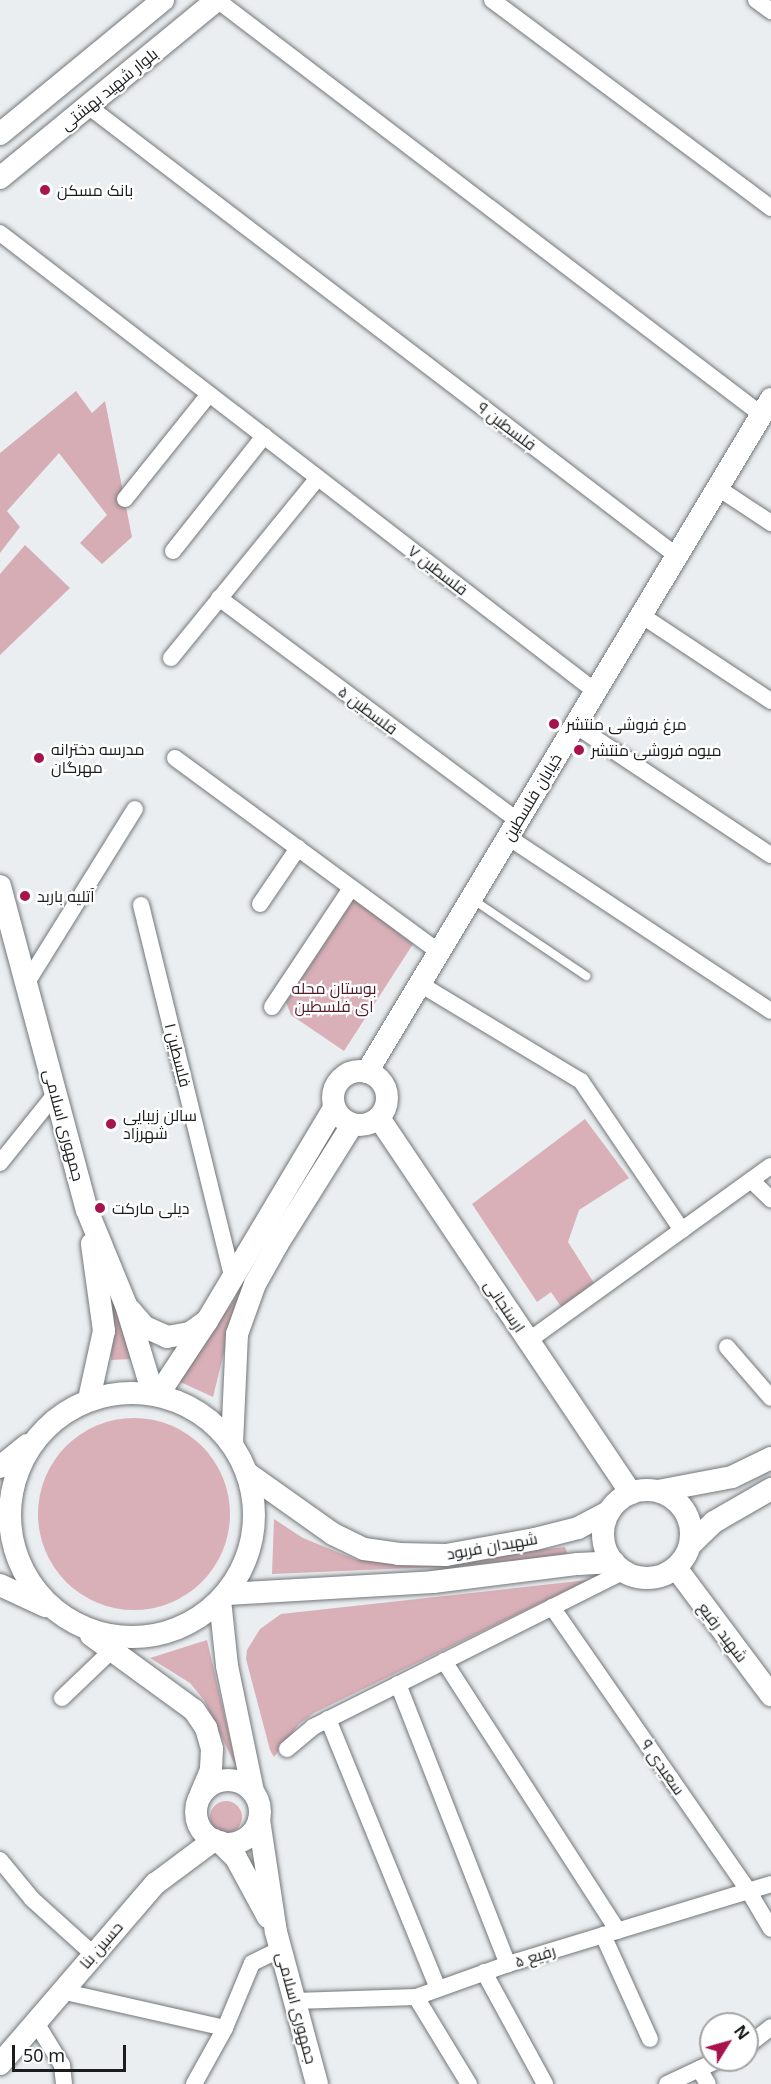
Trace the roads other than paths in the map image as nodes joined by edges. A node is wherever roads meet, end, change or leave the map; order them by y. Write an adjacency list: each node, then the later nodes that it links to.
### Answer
1 (163, 0): 7 (street, بلوار شهید بهشتی)
2 (217, 0): 6 (street, بلوار شهید بهشتی); 12 (street)
3 (492, 0): 9 (street)
4 (756, 0): 5 (street)
5 (771, 11)
6 (88, 106): 8 (street, بلوار شهید بهشتی); 19 (street, فلسطین ۹)
7 (1, 132)
8 (0, 178)
9 (771, 208)
10 (0, 232): 11 (street, فلسطین ۷)
11 (209, 394): 13 (street, فلسطین ۷); 16 (street)
12 (766, 407): 15 (street, خیابان فلسطین)
13 (264, 436): 14 (street, فلسطین ۷); 18 (street)
14 (318, 478): 20 (street); 23 (street, فلسطین ۷)
15 (718, 488): 17 (street); 19 (street, خیابان فلسطین)
16 (125, 499)
17 (771, 523)
18 (173, 551)
19 (677, 556): 21 (street, خیابان فلسطین)
20 (219, 598): 22 (street); 28 (street, فلسطین ۵)
21 (641, 615): 23 (street, خیابان فلسطین); 24 (street)
22 (171, 658)
23 (595, 691): 25 (street, خیابان فلسطین)
24 (771, 701)
25 (575, 725): 28 (street, خیابان فلسطین); 30 (street)
26 (175, 758): 29 (street)
27 (135, 809): 38 (street)
28 (513, 829): 33 (street, خیابان فلسطین); 41 (street, فلسطین ۵)
29 (298, 848): 32 (street); 34 (street)
30 (771, 855)
31 (0, 886): 38 (street, جمهوری اسلامی)
32 (351, 888): 36 (street); 40 (street)
33 (471, 899): 36 (street, خیابان فلسطین); 37 (lane)
34 (260, 904)
35 (141, 905): 53 (street, فلسطین ۱)
36 (439, 952): 39 (street, خیابان فلسطین)
37 (586, 976)
38 (26, 984): 43 (street, جمهوری اسلامی)
39 (420, 984): 42 (street, خیابان فلسطین); 52 (street)
40 (272, 1007)
41 (771, 1011)
42 (367, 1072): 44 (street); 45 (street)
43 (56, 1093): 47 (street); 51 (street, جمهوری اسلامی)
44 (334, 1108): 46 (street); 53 (street)
45 (379, 1118): 46 (street); 56 (street, ارسنجانی)
46 (352, 1125): 62 (street)
47 (0, 1163)
48 (771, 1166): 49 (street)
49 (751, 1180): 50 (street); 52 (street)
50 (771, 1199)
51 (87, 1210): 54 (street, جمهوری اسلامی); 60 (street)
52 (682, 1230): 56 (street)
53 (232, 1276): 55 (street)
54 (126, 1305): 55 (street); 58 (street, جمهوری اسلامی)
55 (207, 1321): 58 (street)
56 (528, 1341): 68 (street, ارسنجانی)
57 (727, 1347): 59 (street)
58 (155, 1395): 60 (street); 62 (street)
59 (771, 1398)
60 (89, 1399): 61 (street)
61 (37, 1436): 64 (street); 76 (street)
62 (232, 1444): 65 (street)
63 (771, 1458): 67 (street)
64 (2, 1463)
65 (247, 1473): 69 (street, شهيدان فربود); 74 (street)
66 (771, 1489): 70 (street)
67 (658, 1491): 68 (street); 70 (street)
68 (631, 1493): 69 (street)
69 (610, 1511): 71 (street)
70 (690, 1545): 72 (street)
71 (619, 1567): 72 (street); 74 (street, شهيدان فربود); 75 (street)
72 (676, 1568): 81 (street, شهید رفیع)
73 (0, 1585): 76 (street)
74 (223, 1597): 77 (street); 85 (street)
75 (552, 1607): 79 (street); 91 (street, سعیدی ۹)
76 (54, 1609): 77 (street)
77 (81, 1627): 78 (street)
78 (112, 1650): 82 (street); 86 (street)
79 (444, 1661): 80 (street); 93 (street)
80 (398, 1684): 83 (street); 96 (street)
81 (771, 1695)
82 (62, 1698)
83 (328, 1719): 84 (street); 98 (street)
84 (287, 1749)
85 (253, 1792): 86 (street); 87 (street)
86 (201, 1794): 88 (street)
87 (259, 1820): 88 (street); 94 (street)
88 (217, 1841): 94 (street); 95 (street, حسین بنا)
89 (0, 1860): 95 (street)
90 (771, 1884): 91 (street, رفیع ۵)
91 (748, 1890): 92 (street, سعیدی ۹); 93 (street, رفیع ۵)
92 (771, 1929)
93 (611, 1933): 96 (street, رفیع ۵); 106 (street)
94 (279, 1940): 101 (street, جمهوری اسلامی); 104 (street)
95 (92, 1953): 99 (street, حسین بنا)
96 (508, 1964): 97 (street, رفیع ۵)
97 (484, 1972): 98 (street, رفیع ۵); 113 (street)
98 (438, 1988): 100 (street, رفیع ۵)
99 (61, 1991): 102 (street, حسین بنا); 104 (street)
100 (416, 1997): 101 (street, رفیع ۵); 112 (street)
101 (295, 2001): 111 (street, جمهوری اسلامی)
102 (35, 2021): 107 (street, حسین بنا); 109 (street)
103 (771, 2027): 105 (street)
104 (225, 2028): 110 (street)
105 (759, 2036)
106 (650, 2039)
107 (0, 2064)
108 (699, 2069): 114 (street)
109 (64, 2084)
110 (194, 2084)
111 (317, 2084)
112 (469, 2084)
113 (545, 2084)
114 (667, 2084)

